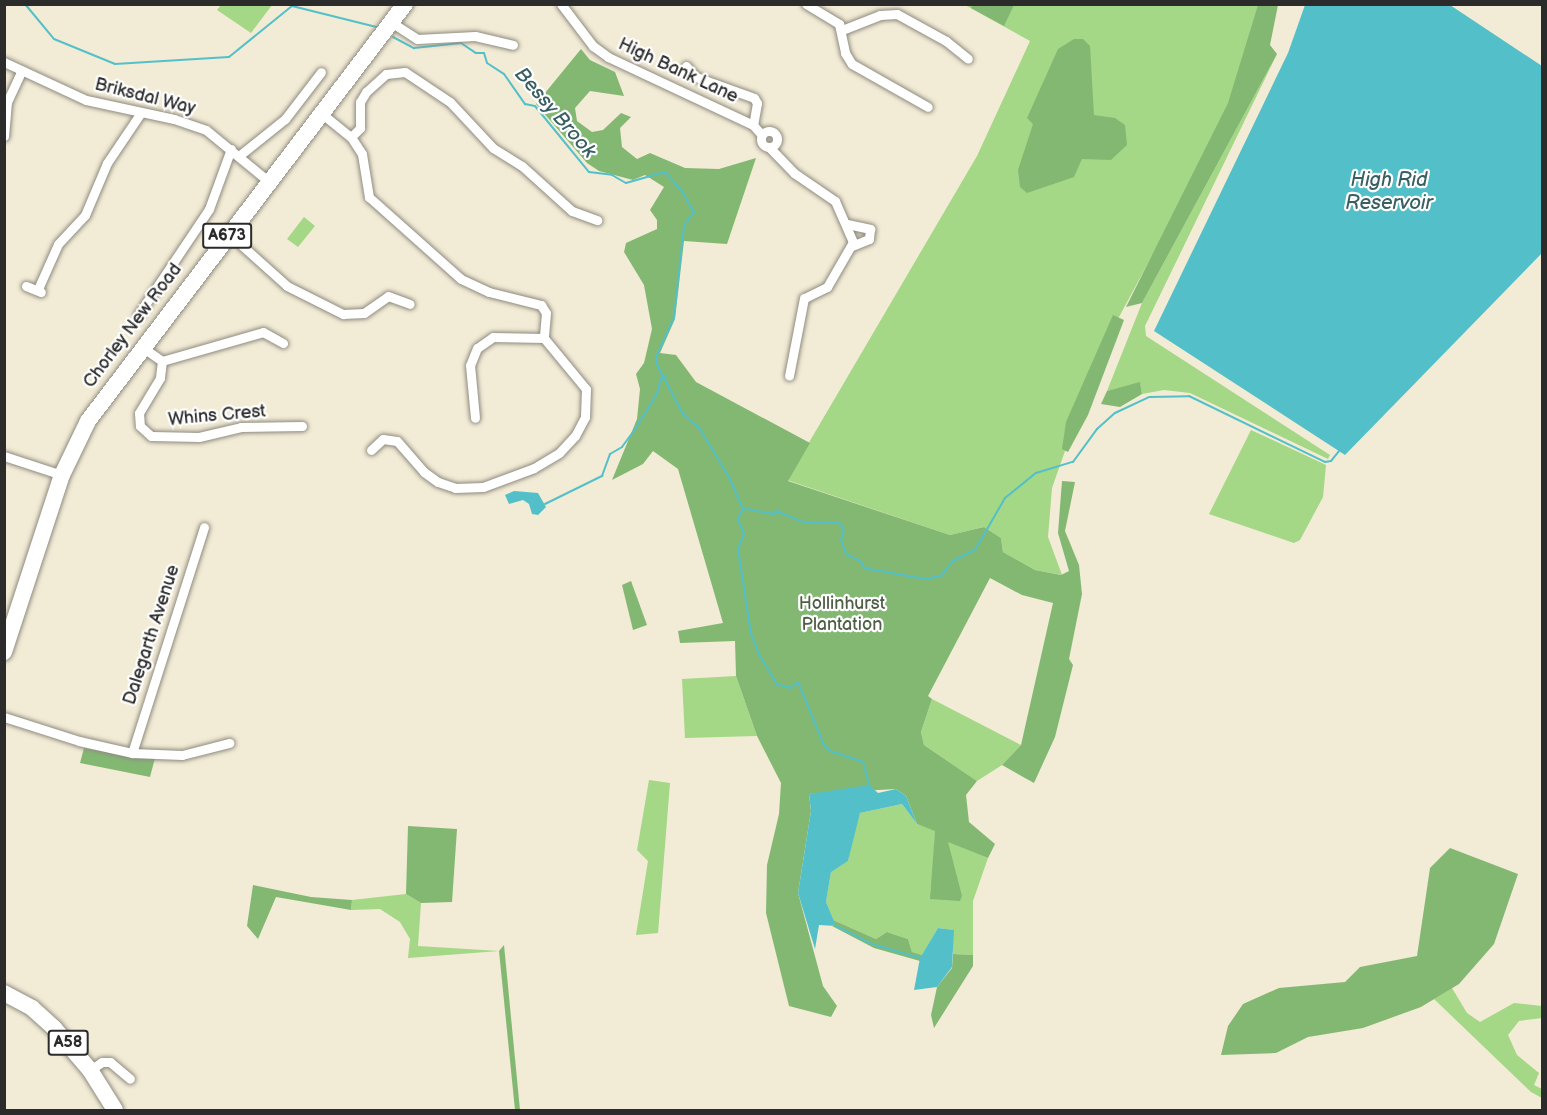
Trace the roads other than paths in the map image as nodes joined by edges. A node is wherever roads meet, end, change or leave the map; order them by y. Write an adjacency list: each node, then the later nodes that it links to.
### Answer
1 (405, 4): 4 (highway, Chorley New Road / A673)
2 (561, 4): 15 (street, High Bank Lane)
3 (806, 4): 5 (street)
4 (391, 22): 6 (street); 13 (highway, Chorley New Road / A673)
5 (842, 30): 7 (street); 12 (street)
6 (515, 45)
7 (969, 59)
8 (4, 62): 10 (street, Briksdal Way)
9 (686, 66): 15 (street)
10 (22, 70): 14 (street, Briksdal Way); 16 (street)
11 (316, 75): 19 (street)
12 (928, 107)
13 (321, 113): 17 (street); 20 (highway, Chorley New Road / A673)
14 (140, 114): 18 (street, Briksdal Way); 25 (street)
15 (753, 125): 22 (street, High Bank Lane)
16 (4, 135)
17 (351, 137): 21 (street); 28 (street)
18 (231, 149): 19 (street, Briksdal Way); 27 (street)
19 (240, 155): 20 (street, Briksdal Way)
20 (268, 181): 23 (highway, Chorley New Road / A673)
21 (597, 220)
22 (847, 224): 24 (street); 24 (street)
23 (228, 233): 26 (street); 30 (highway, Chorley New Road / A673)
24 (852, 246): 32 (street)
25 (26, 286)
26 (411, 304)
27 (138, 315)
28 (544, 338): 33 (street); 35 (street)
29 (283, 343): 31 (street)
30 (142, 347): 31 (street); 37 (highway, Chorley New Road / A673)
31 (162, 361): 34 (street, Whins Crest)
32 (789, 376)
33 (475, 418)
34 (302, 426)
35 (371, 450)
36 (4, 456): 37 (street)
37 (62, 475): 39 (highway, Chorley New Road / A673)
38 (204, 527): 42 (street, Dalegarth Avenue)
39 (4, 652)
40 (4, 717): 42 (street)
41 (229, 743): 42 (street)
42 (132, 753)
43 (4, 993): 44 (highway, A58)
44 (90, 1070): 45 (street); 46 (highway, A58)
45 (129, 1080)
46 (115, 1110)

